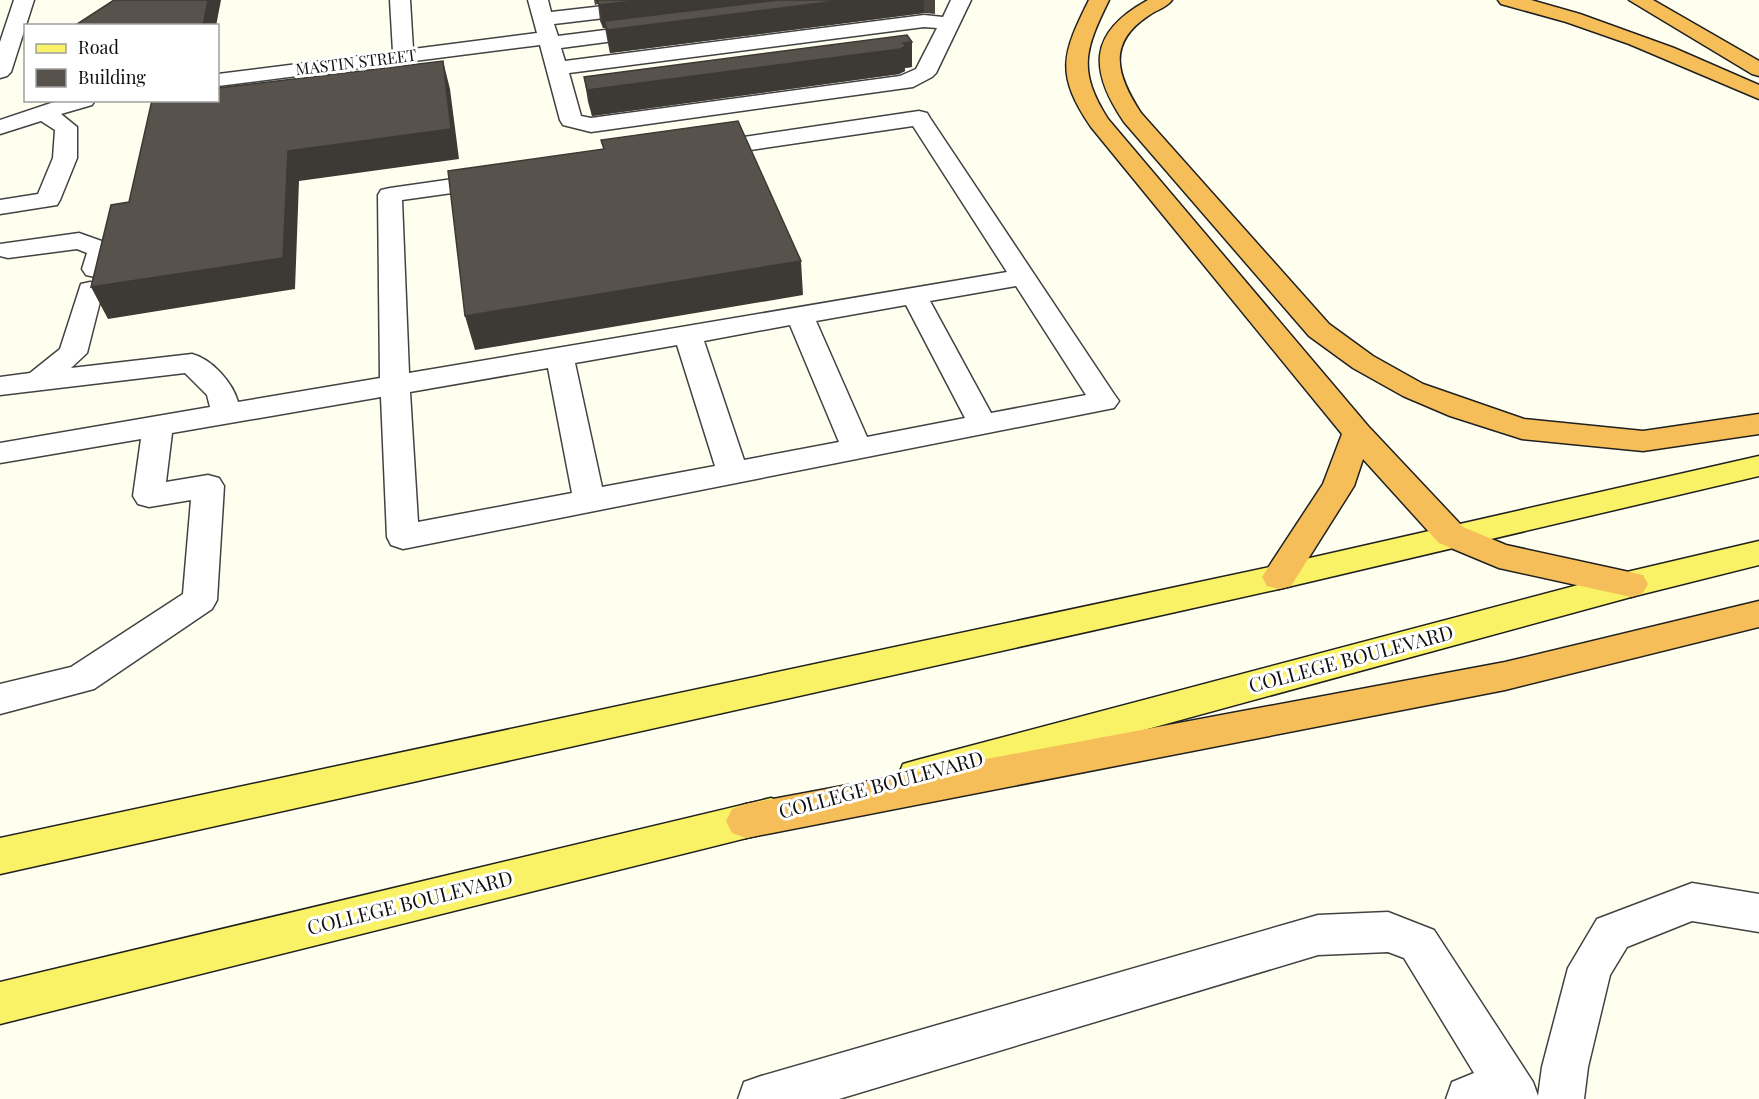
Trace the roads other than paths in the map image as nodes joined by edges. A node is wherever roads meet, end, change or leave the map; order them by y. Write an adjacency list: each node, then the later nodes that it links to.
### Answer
1 (24, 0): 18 (street)
2 (400, 0): 14 (street)
3 (538, 0): 12 (street)
4 (705, 0): 12 (street)
5 (961, 0): 10 (street)
6 (1099, 0): 41 (highway)
7 (1162, 0): 39 (highway)
8 (1508, 0): 20 (highway)
9 (1639, 0): 16 (highway)
10 (949, 24): 15 (street); 21 (street)
11 (669, 28): 12 (street)
12 (547, 33): 14 (street, MASTIN STREET); 15 (street)
13 (378, 39): 14 (street)
14 (402, 46): 17 (street, MASTIN STREET)
15 (557, 68): 21 (street)
16 (1759, 70)
17 (219, 80)
18 (4, 85): 24 (street)
19 (587, 93): 21 (street)
20 (1759, 93)
21 (564, 96)
22 (78, 102): 23 (street)
23 (44, 113): 24 (street); 27 (street)
24 (4, 126)
25 (684, 153): 29 (street)
26 (520, 176): 36 (street)
27 (0, 207)
28 (2, 257): 34 (street)
29 (1023, 277): 30 (street); 38 (street)
30 (914, 296): 31 (street); 38 (street)
31 (800, 316): 32 (street); 42 (street)
32 (688, 335): 33 (street); 45 (street)
33 (560, 357): 36 (street); 46 (street)
34 (37, 382): 35 (street); 37 (street)
35 (0, 386)
36 (395, 386): 37 (street); 46 (street)
37 (227, 414): 40 (street)
38 (983, 424): 42 (street)
39 (1759, 424)
40 (158, 426): 43 (street); 52 (street)
41 (1357, 433): 47 (highway); 49 (highway)
42 (857, 449): 45 (street)
43 (0, 453)
44 (1759, 466): 47 (main road)
45 (733, 473): 46 (street)
46 (589, 501)
47 (1451, 535): 49 (main road); 50 (highway)
48 (1759, 553): 50 (main road, COLLEGE BOULEVARD)
49 (1279, 577): 54 (main road)
50 (1631, 584): 53 (main road, COLLEGE BOULEVARD)
51 (1759, 614): 53 (highway)
52 (0, 699)
53 (747, 821): 56 (main road, COLLEGE BOULEVARD)
54 (0, 856)
55 (1759, 913): 59 (street)
56 (0, 1003)
57 (1497, 1094): 58 (street)
58 (761, 1099)
59 (1561, 1099)

